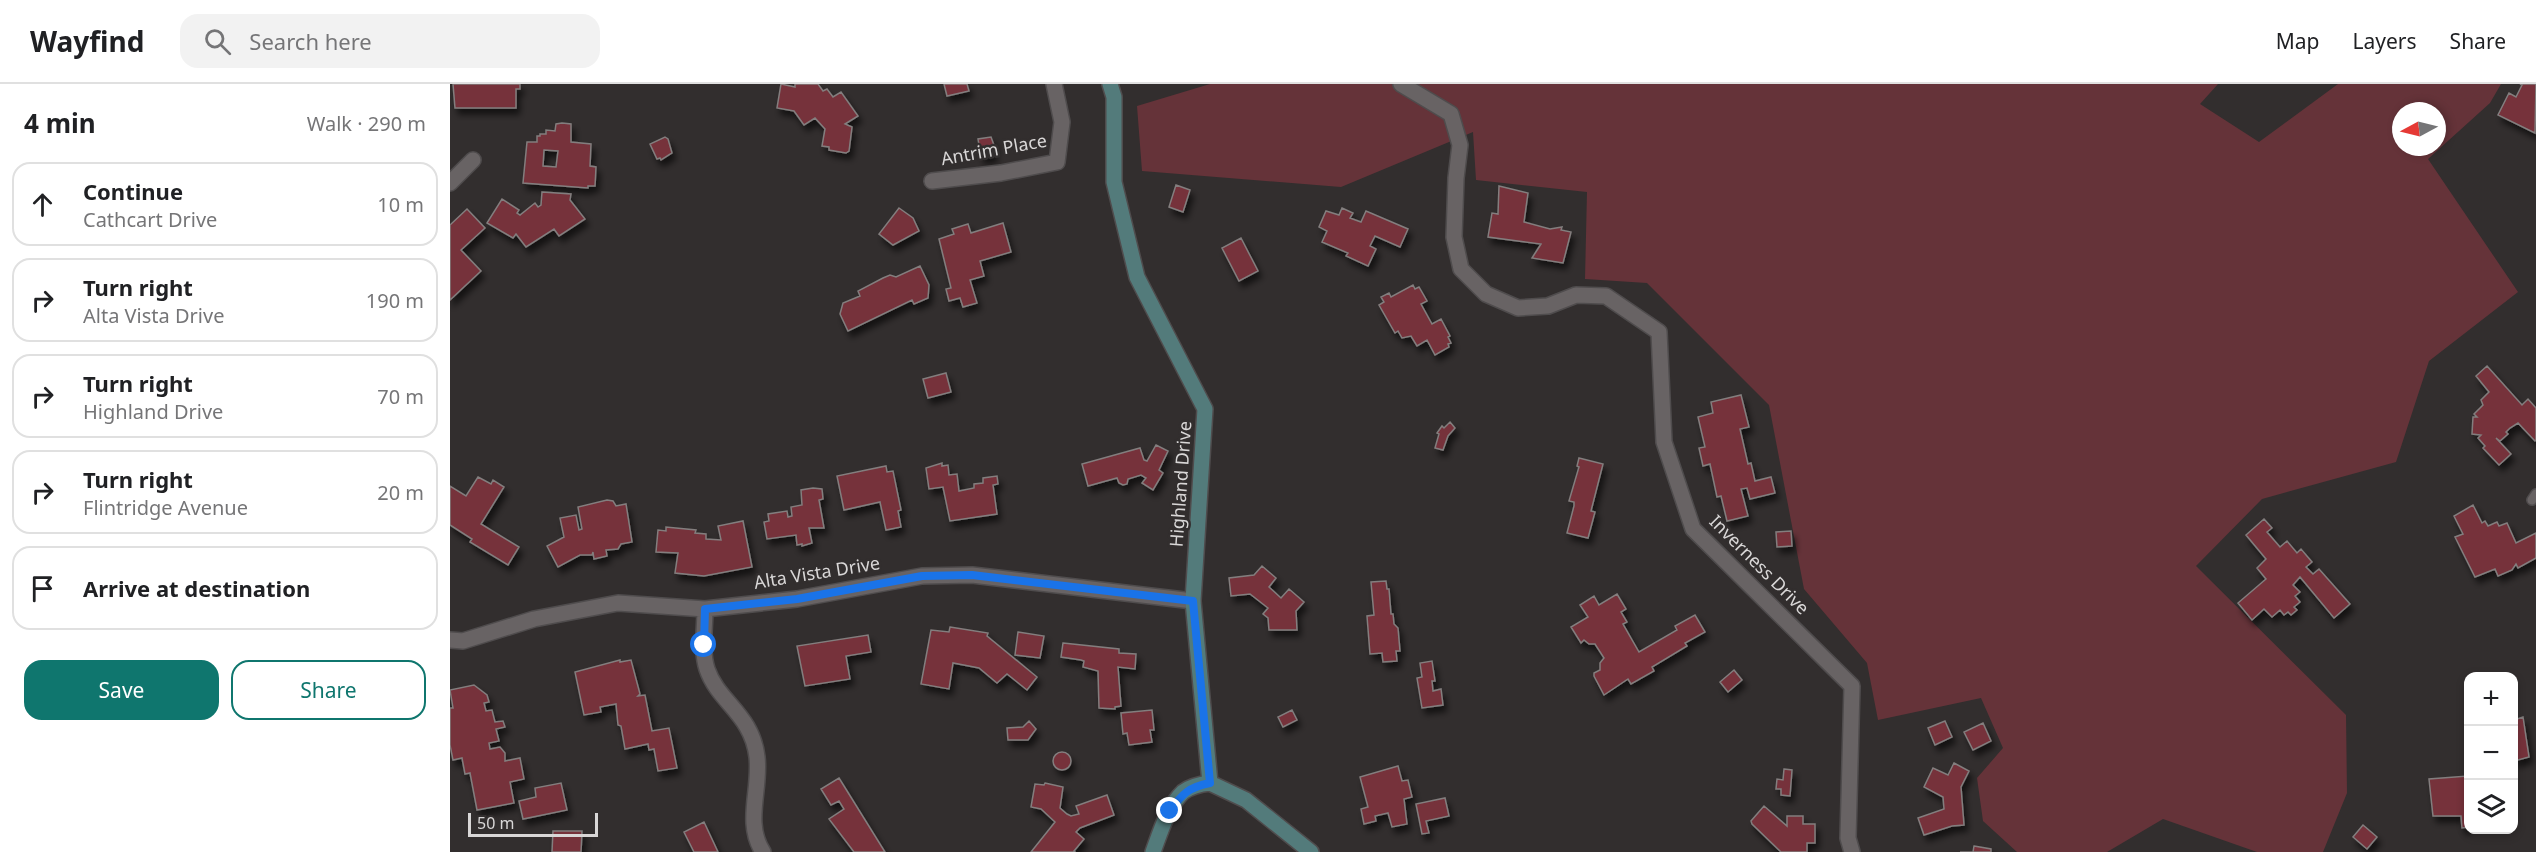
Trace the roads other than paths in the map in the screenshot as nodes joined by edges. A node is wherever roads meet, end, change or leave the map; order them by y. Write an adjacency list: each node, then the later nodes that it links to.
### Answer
1 (1054, 84): 5 (street, Antrim Place)
2 (1110, 84): 7 (street, Highland Drive)
3 (1401, 84): 14 (street, Inverness Drive)
4 (473, 160): 6 (street)
5 (932, 181)
6 (450, 183)
7 (1193, 601): 8 (street, Alta Vista Drive); 10 (street, Highland Drive)
8 (705, 609): 9 (street, Alta Vista Drive); 11 (street)
9 (450, 640)
10 (1210, 783): 12 (street); 13 (street)
11 (763, 852)
12 (1153, 852)
13 (1311, 852)
14 (1851, 852)

